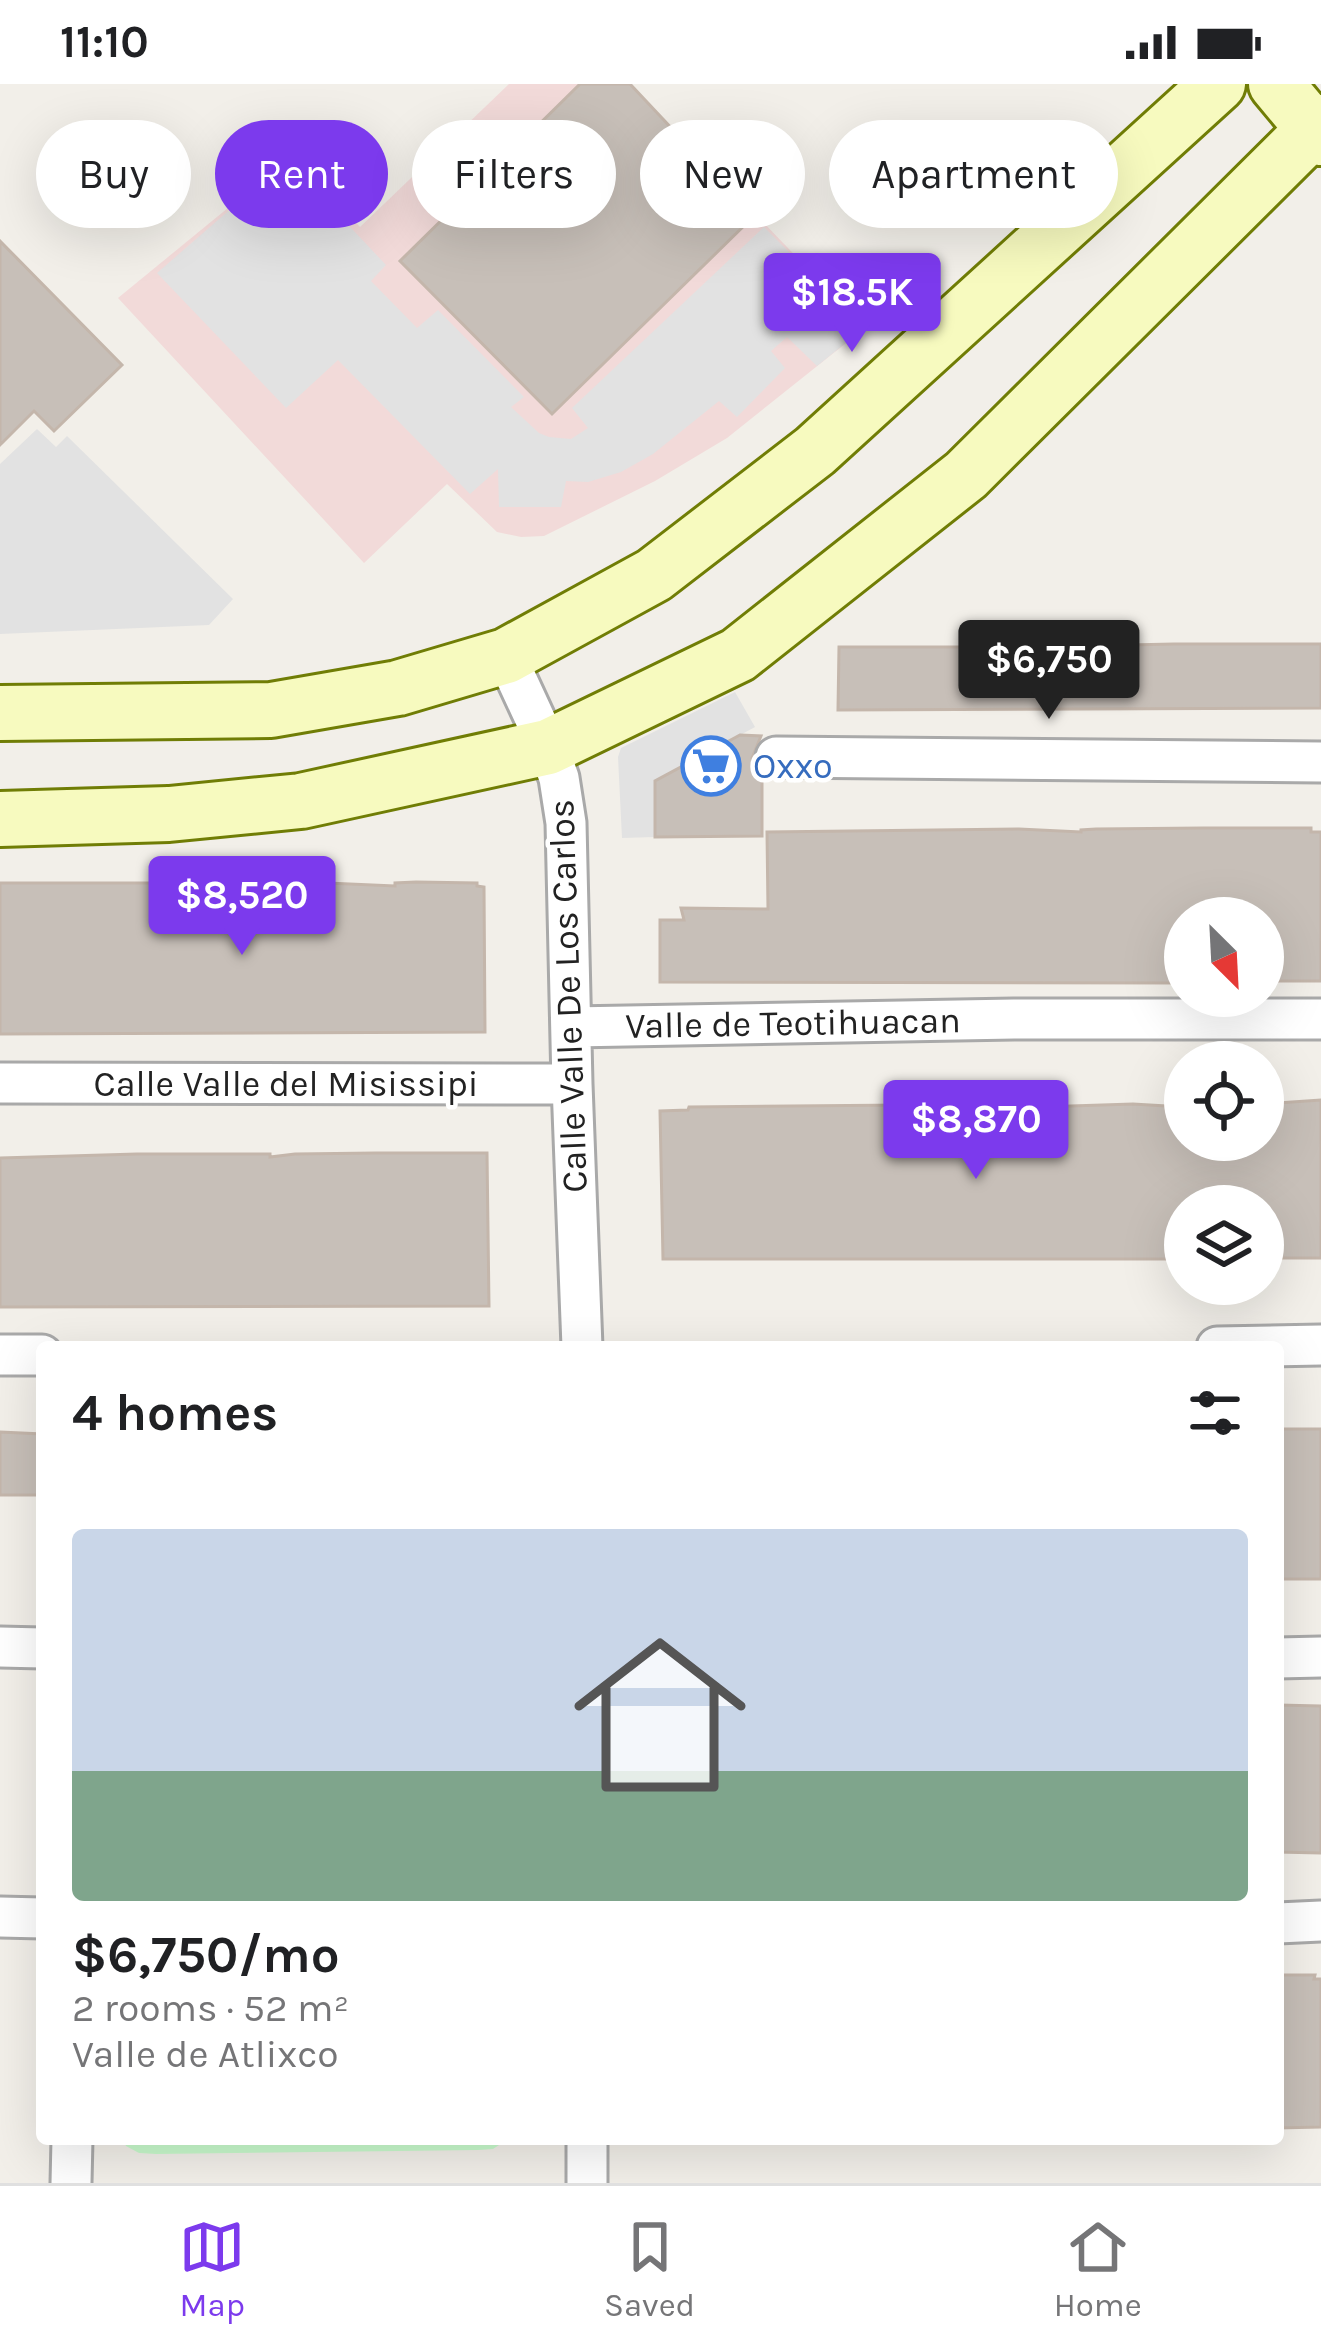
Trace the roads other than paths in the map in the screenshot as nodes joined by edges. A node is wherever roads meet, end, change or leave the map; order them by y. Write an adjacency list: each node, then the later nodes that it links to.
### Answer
1 (1218, 84): 4 (main road)
2 (1276, 84): 3 (main road)
3 (1318, 130): 6 (main road)
4 (506, 656): 5 (main road); 6 (street, Calle Valle De Los Carlos)
5 (0, 713)
6 (548, 747): 9 (main road); 11 (street, Calle Valle De Los Carlos)
7 (776, 757): 8 (street)
8 (1321, 762)
9 (0, 819)
10 (1321, 1018): 11 (street, Valle de Teotihuacan)
11 (572, 1027): 13 (street, Calle Valle De Los Carlos)
12 (0, 1083): 13 (street, Calle Valle del Misissipi)
13 (572, 1084): 14 (street, Calle Valle De Los Carlos)
14 (582, 1341)
15 (1321, 1345): 16 (street)
16 (1284, 1346)
17 (0, 1355): 18 (street)
18 (36, 1355)
19 (0, 1647): 20 (street)
20 (36, 1648)
21 (1321, 1657): 22 (street)
22 (1284, 1658)
23 (0, 1917): 24 (street)
24 (36, 1918)
25 (1321, 1921): 26 (street)
26 (1284, 1923)
27 (71, 2145): 29 (street)
28 (587, 2145): 30 (street)
29 (71, 2183)
30 (587, 2183)

